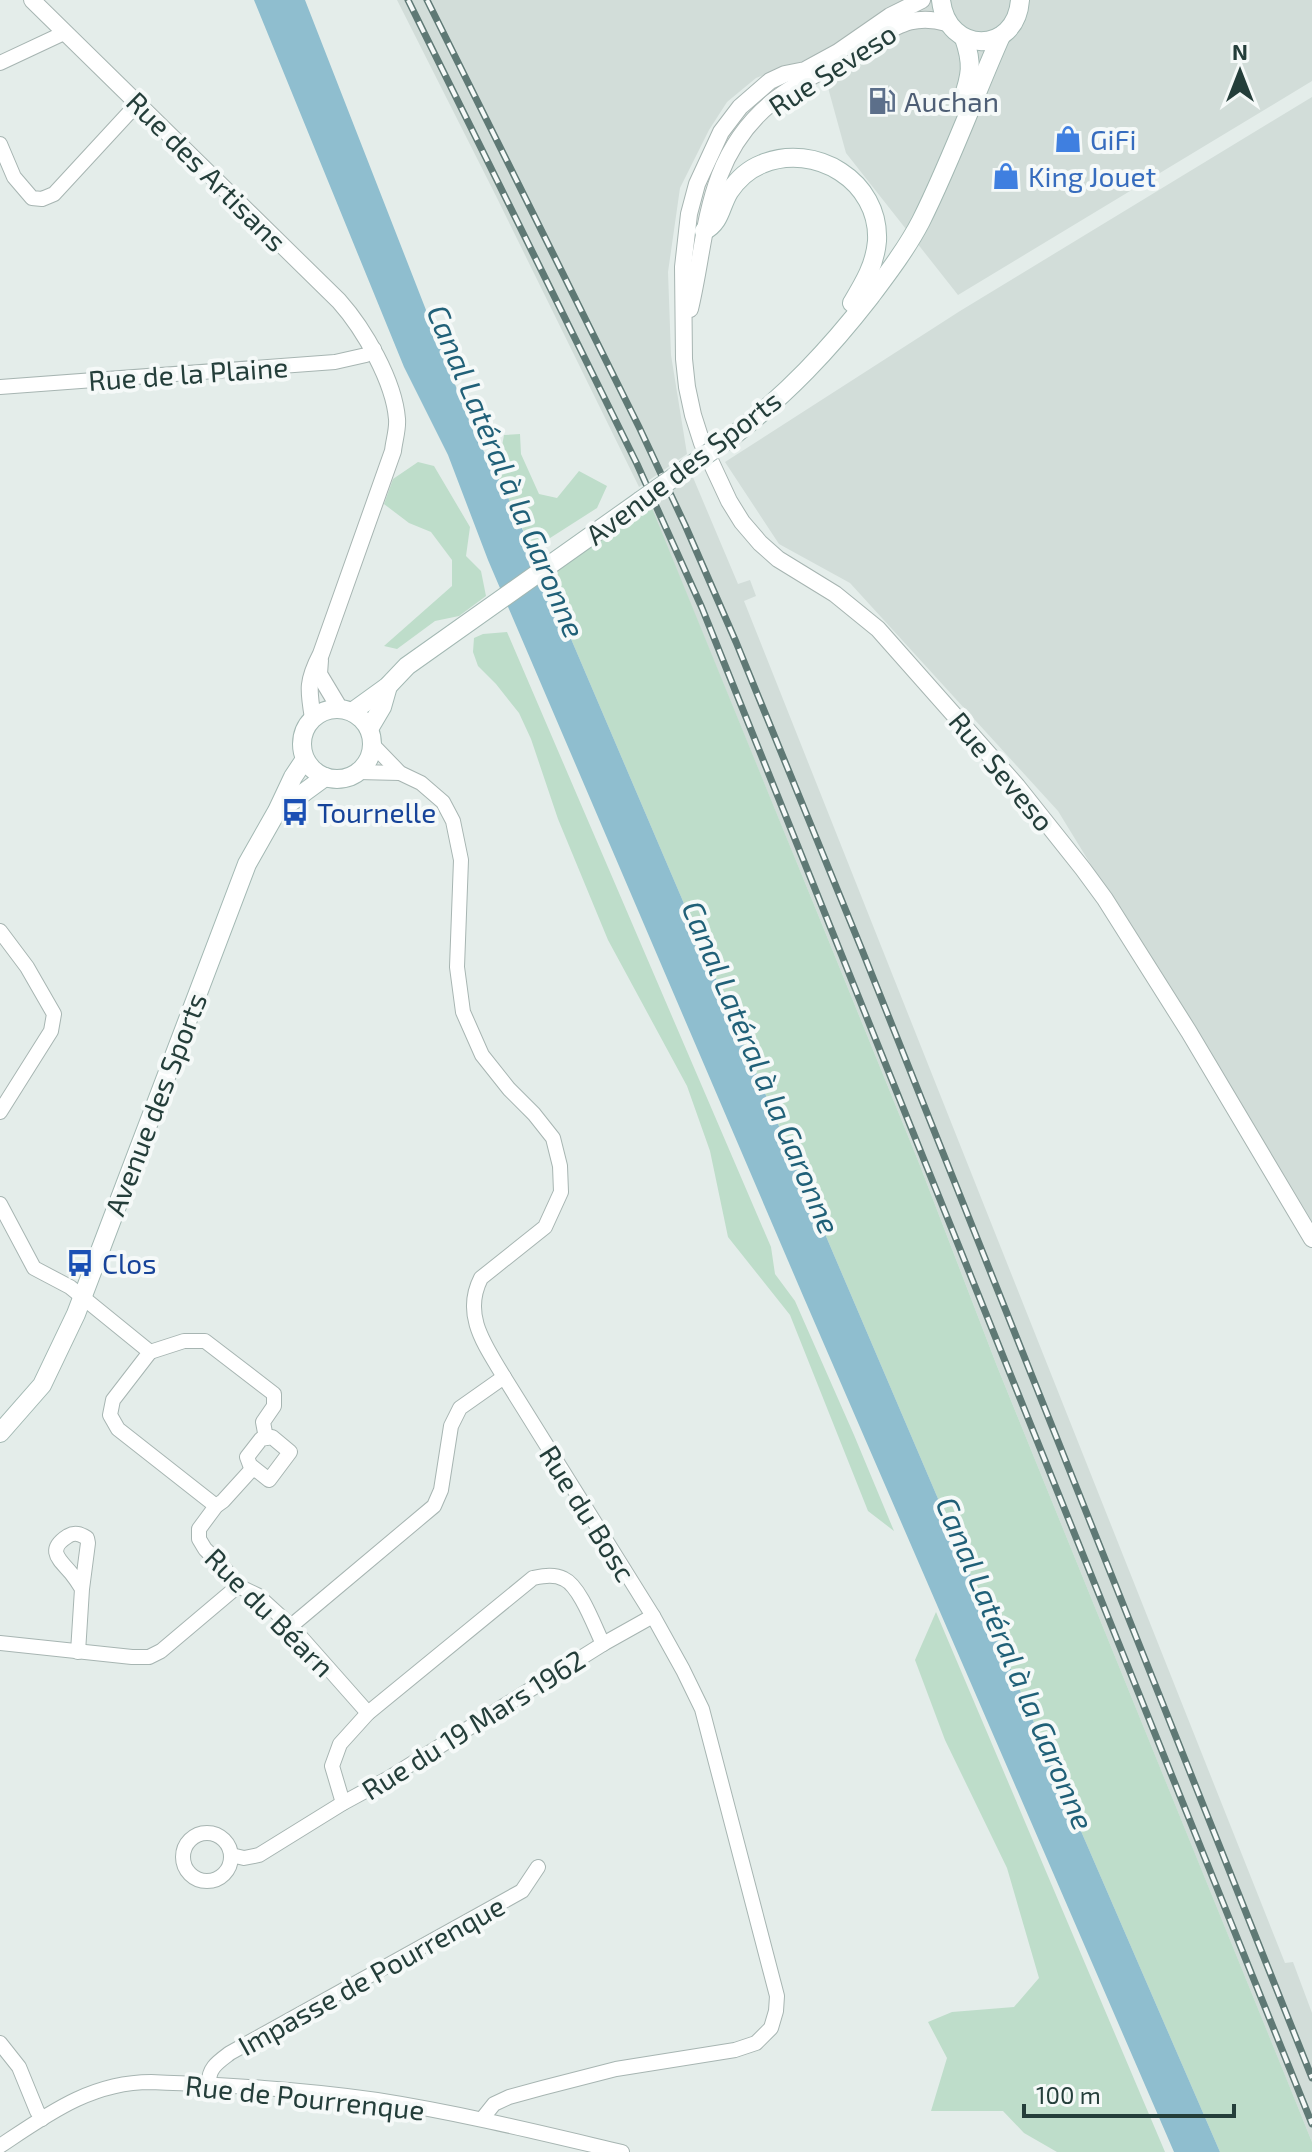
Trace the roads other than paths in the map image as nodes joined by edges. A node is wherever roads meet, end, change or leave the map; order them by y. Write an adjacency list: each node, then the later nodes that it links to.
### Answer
1 (32, 0): 6 (street, Rue des Artisans)
2 (922, 0): 14 (street, Rue Seveso)
3 (941, 0): 5 (main road)
4 (1020, 0): 7 (main road, Avenue des Sports)
5 (947, 23): 8 (main road); 12 (street, Rue Seveso)
6 (64, 33): 9 (street); 10 (street, Rue des Artisans)
7 (1001, 36): 8 (main road); 13 (main road, Avenue des Sports)
8 (964, 38): 13 (main road, Avenue des Sports)
9 (0, 63)
10 (138, 103): 11 (street); 15 (street, Rue des Artisans)
11 (0, 144)
12 (704, 231): 14 (street, Rue Seveso); 16 (main road)
13 (889, 272): 16 (main road, Avenue des Sports)
14 (684, 334): 31 (street, Rue Seveso)
15 (374, 349): 17 (street, Rue de la Plaine); 18 (street, Rue des Artisans)
16 (810, 369): 19 (main road, Avenue des Sports, bridge)
17 (0, 387)
18 (321, 654): 20 (street); 21 (street, Rue des Artisans)
19 (388, 686): 20 (main road); 22 (main road)
20 (346, 710): 21 (main road); 22 (main road)
21 (313, 718): 23 (main road)
22 (371, 737): 24 (main road); 25 (street, Rue du Bosc)
23 (305, 759): 26 (main road); 27 (main road, Avenue des Sports)
24 (358, 772): 25 (street); 26 (main road)
25 (400, 773): 34 (street, Rue du Bosc)
26 (325, 777): 27 (main road, Avenue des Sports)
27 (277, 811): 32 (main road, Avenue des Sports)
28 (0, 931): 29 (street)
29 (0, 1112)
30 (0, 1204): 32 (street)
31 (1312, 1239)
32 (82, 1296): 33 (street); 35 (main road, Avenue des Sports)
33 (150, 1352): 36 (street); 38 (street)
34 (504, 1377): 41 (street, Rue du Bosc); 42 (street)
35 (0, 1433)
36 (266, 1438): 37 (street); 37 (street)
37 (253, 1468): 38 (street)
38 (216, 1506): 39 (street, Rue du Béarn)
39 (238, 1586): 42 (street, Rue du Béarn); 45 (street)
40 (82, 1589): 45 (street)
41 (653, 1616): 44 (street, Rue du 19 Mars 1962); 53 (street, Rue du Bosc)
42 (291, 1626): 46 (street, Rue du Béarn)
43 (0, 1643): 45 (street)
44 (603, 1644): 46 (street, Rue du 19 Mars 1962); 47 (street, Rue du 19 Mars 1962)
45 (78, 1652)
46 (368, 1713): 47 (street, Rue du 19 Mars 1962)
47 (343, 1803): 48 (street, Rue du 19 Mars 1962)
48 (231, 1855)
49 (538, 1867): 51 (street, Impasse de Pourrenque)
50 (0, 2043): 52 (street)
51 (209, 2084): 52 (street, Rue de Pourrenque); 53 (street, Rue de Pourrenque)
52 (42, 2119): 54 (street, Rue de Pourrenque)
53 (482, 2119): 55 (street, Rue de Pourrenque)
54 (0, 2146)
55 (622, 2152)

